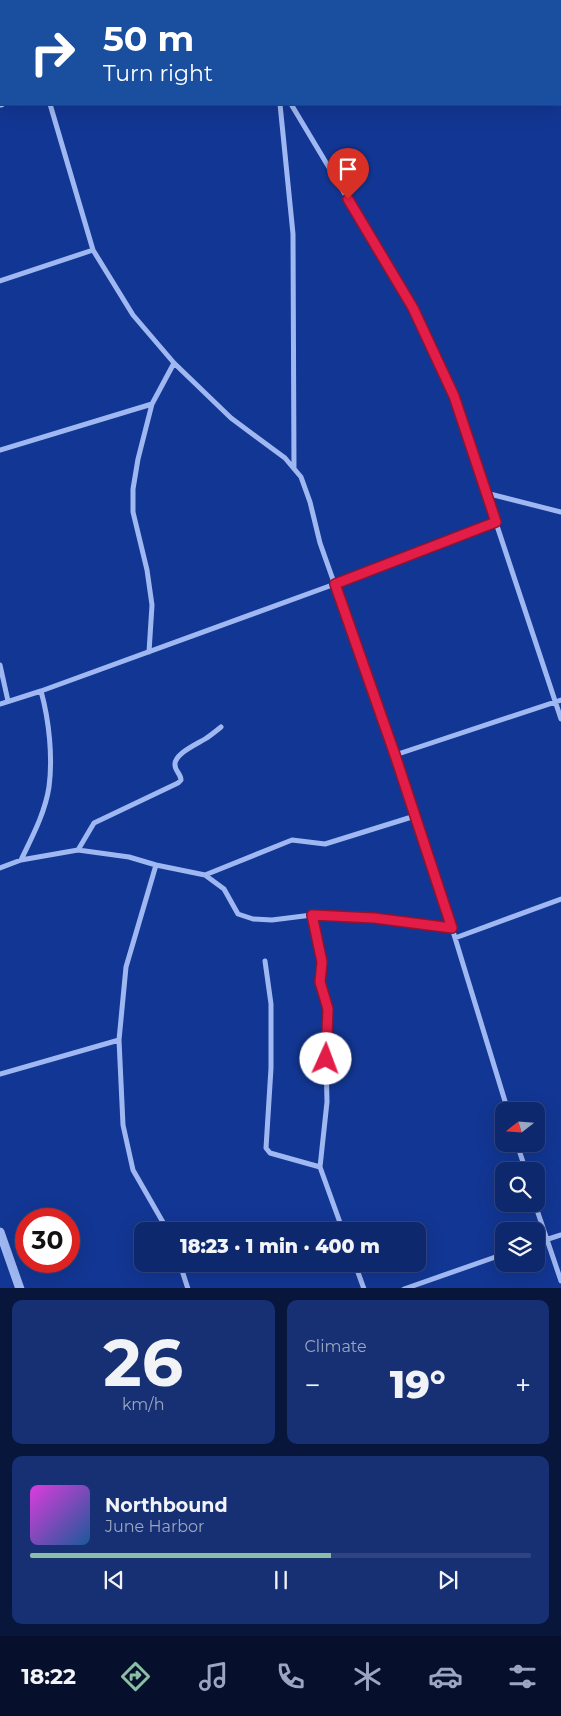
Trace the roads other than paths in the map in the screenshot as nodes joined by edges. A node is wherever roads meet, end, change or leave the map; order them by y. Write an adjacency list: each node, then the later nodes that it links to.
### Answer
1 (50, 105): 4 (street)
2 (280, 105): 9 (street)
3 (292, 105): 10 (street)
4 (93, 250): 5 (street); 6 (street)
5 (0, 281)
6 (174, 363): 7 (street); 9 (street)
7 (152, 404): 8 (street); 14 (street)
8 (0, 450)
9 (294, 468): 13 (street)
10 (486, 493): 11 (street); 12 (street)
11 (561, 512)
12 (496, 522): 13 (street); 18 (street)
13 (335, 584): 14 (street); 22 (street)
14 (149, 652): 16 (street)
15 (0, 665): 17 (street)
16 (41, 691): 17 (street); 25 (street)
17 (8, 701): 19 (street)
18 (558, 701): 20 (street); 22 (street)
19 (0, 704)
20 (561, 719)
21 (221, 727): 24 (street)
22 (395, 755): 23 (street)
23 (415, 816): 28 (street); 31 (street)
24 (78, 850): 25 (street); 26 (street)
25 (21, 860): 27 (street)
26 (156, 865): 28 (street); 34 (street)
27 (0, 868)
28 (205, 875): 30 (street)
29 (561, 899): 32 (street)
30 (312, 915): 31 (street); 37 (street)
31 (452, 928): 32 (street)
32 (455, 938): 36 (street)
33 (265, 961): 37 (street)
34 (118, 1040): 35 (street); 39 (street)
35 (0, 1074)
36 (505, 1102)
37 (320, 1167): 40 (street)
38 (538, 1212): 43 (street)
39 (163, 1222)
40 (340, 1222)
41 (0, 1232): 48 (street)
42 (561, 1235): 43 (street)
43 (546, 1240): 47 (street)
44 (495, 1257): 51 (street)
45 (183, 1272): 49 (street)
46 (358, 1272): 50 (street)
47 (561, 1281)
48 (20, 1288)
49 (188, 1288)
50 (364, 1288)
51 (404, 1288)

